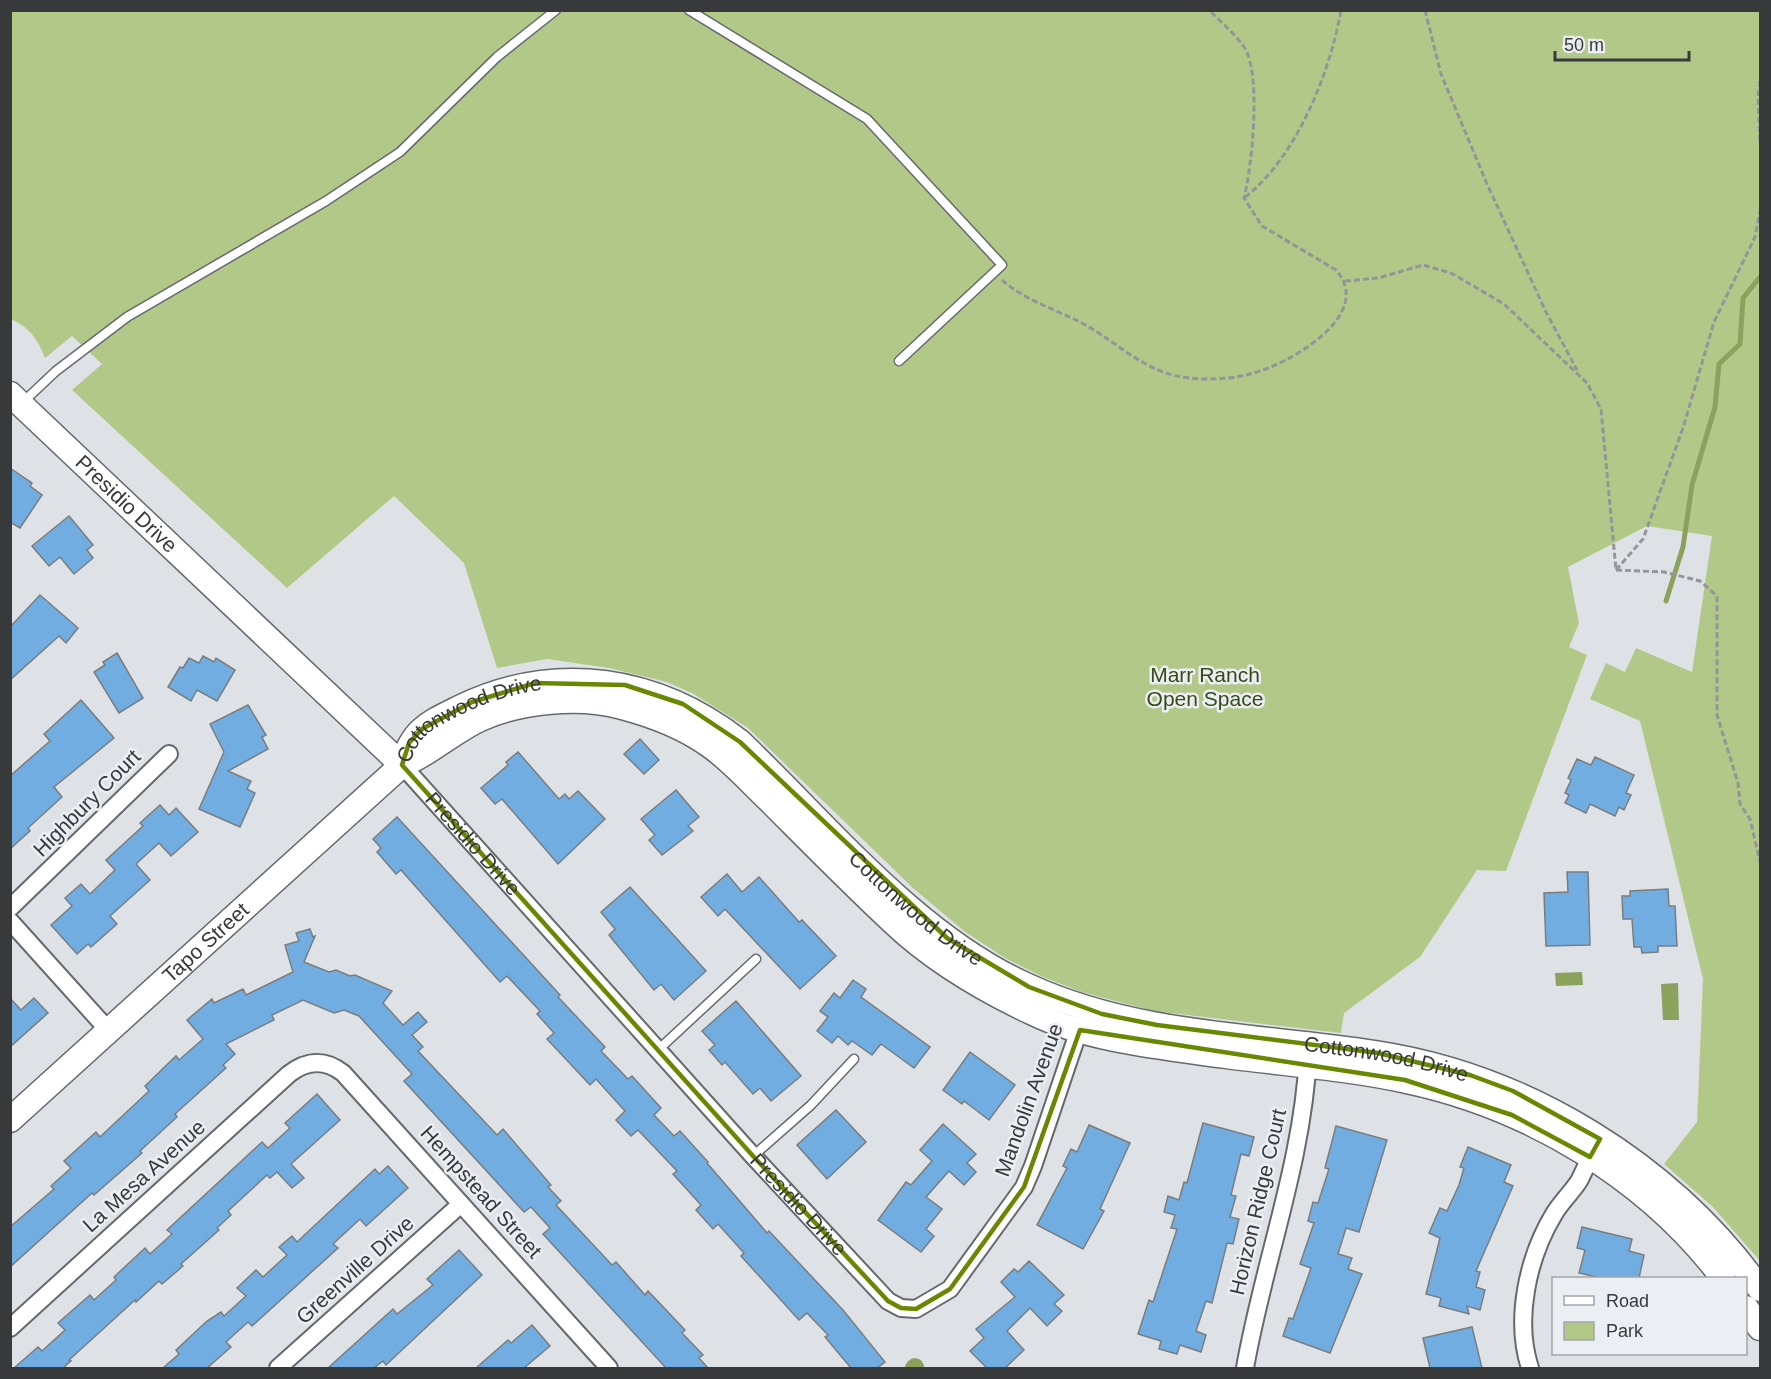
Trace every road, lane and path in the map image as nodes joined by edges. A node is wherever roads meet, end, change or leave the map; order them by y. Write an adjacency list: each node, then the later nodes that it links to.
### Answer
1 (556, 10): 14 (lane)
2 (689, 10): 10 (lane)
3 (1209, 10): 8 (path)
4 (1341, 10): 8 (path)
5 (1425, 10): 13 (path)
6 (1761, 81): 7 (path)
7 (1761, 142)
8 (1244, 198): 11 (path)
9 (1761, 211): 15 (path)
10 (994, 273): 11 (path); 12 (lane)
11 (1345, 281): 13 (path)
12 (899, 361)
13 (1580, 375): 15 (path)
14 (16, 399): 17 (street, Presidio Drive)
15 (1617, 570): 18 (path)
16 (168, 754): 19 (street, Highbury Court)
17 (402, 765): 22 (street, Cottonwood Drive); 23 (street, Tapo Street); 24 (street, Presidio Drive)
18 (1761, 862)
19 (10, 908)
20 (10, 921): 23 (street)
21 (756, 959): 24 (lane)
22 (1083, 1019): 25 (street, Cottonwood Drive); 34 (street, Mandolin Avenue)
23 (109, 1031): 28 (street, Tapo Street)
24 (658, 1050): 30 (street, Presidio Drive)
25 (1308, 1056): 29 (street, Cottonwood Drive); 40 (street, Horizon Ridge Court)
26 (854, 1059): 30 (lane)
27 (310, 1063): 31 (street, Hempstead Street); 36 (street, La Mesa Avenue)
28 (10, 1120)
29 (1595, 1148): 32 (street, Cottonwood Drive); 33 (street, Cottonwood Drive); 41 (street)
30 (753, 1156): 34 (street, Presidio Drive)
31 (461, 1204): 38 (street, Hempstead Street); 39 (street, Greenville Drive)
32 (1723, 1277)
33 (1761, 1289)
34 (916, 1309)
35 (1747, 1309): 37 (street)
36 (10, 1328)
37 (1761, 1328)
38 (601, 1366)
39 (278, 1368)
40 (1245, 1368)
41 (1530, 1368)

